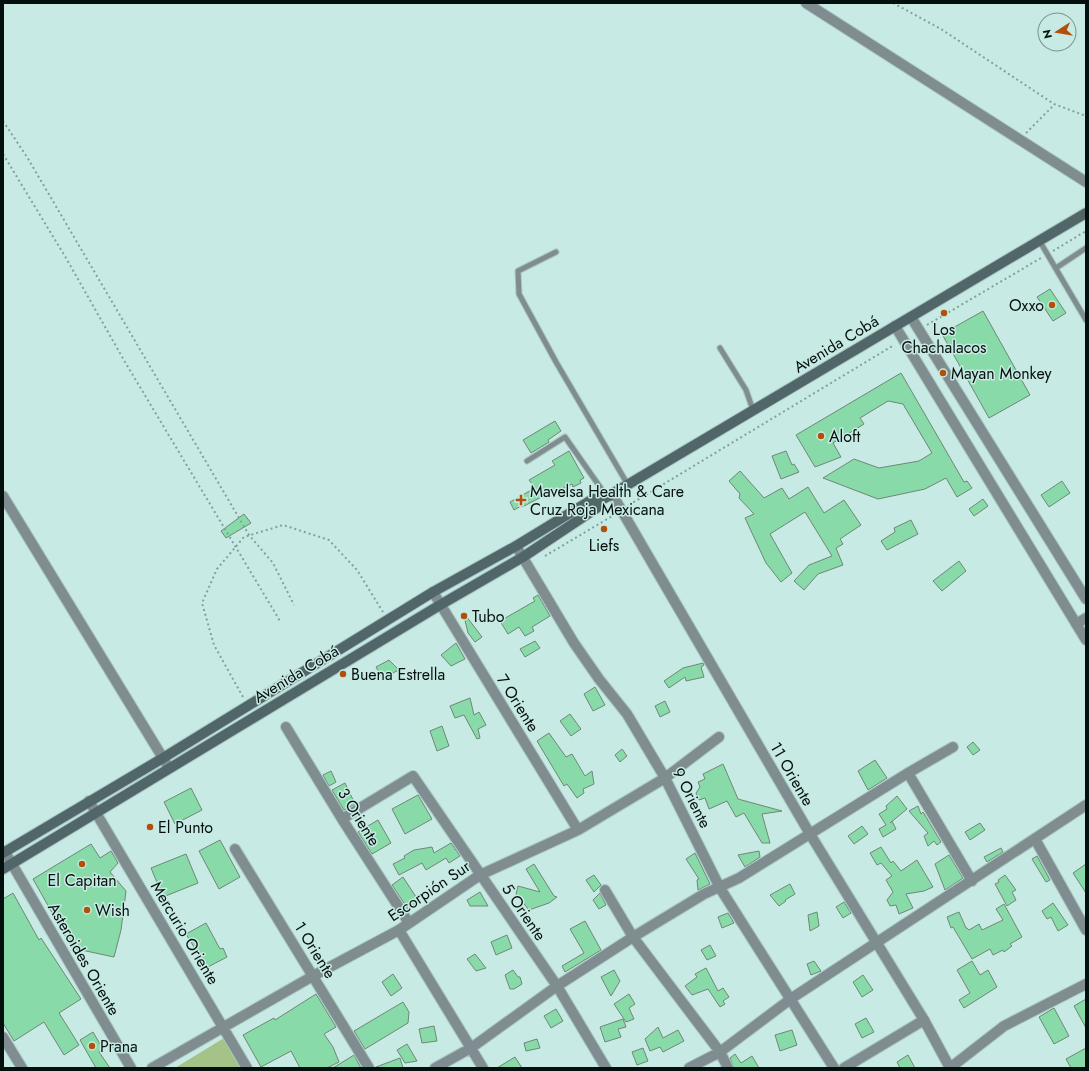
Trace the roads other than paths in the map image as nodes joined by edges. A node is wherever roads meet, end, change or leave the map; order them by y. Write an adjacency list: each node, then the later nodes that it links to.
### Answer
1 (806, 3): 2 (street)
2 (1086, 182)
3 (1086, 213): 4 (main road, Avenida Cobá)
4 (1040, 240): 7 (lane); 8 (main road, Avenida Cobá)
5 (1086, 248): 7 (lane)
6 (556, 252): 14 (lane)
7 (1056, 268): 9 (lane)
8 (911, 316): 10 (main road, Avenida Cobá); 20 (street)
9 (1086, 320)
10 (895, 326): 12 (main road, Avenida Cobá); 23 (street)
11 (720, 348): 12 (lane)
12 (754, 410): 14 (main road, Avenida Cobá)
13 (527, 461): 16 (lane)
14 (628, 484): 16 (main road, Avenida Cobá)
15 (3, 496): 28 (street)
16 (607, 497): 17 (main road, Avenida Cobá); 18 (main road, Avenida Cobá); 37 (street, 11 Oriente)
17 (516, 546): 18 (street, 9 Oriente); 19 (main road, Avenida Cobá)
18 (523, 556): 21 (main road, Avenida Cobá); 31 (street, 9 Oriente)
19 (433, 592): 21 (street, 7 Oriente); 28 (main road, Avenida Cobá)
20 (1086, 599)
21 (440, 605): 29 (main road, Avenida Cobá); 36 (street, 7 Oriente)
22 (1086, 618): 23 (street)
23 (1076, 624): 24 (street)
24 (1086, 640)
25 (286, 726): 35 (street, 3 Oriente)
26 (719, 737): 31 (street, Escorpión Sur)
27 (953, 747): 30 (street)
28 (163, 758): 29 (street); 32 (main road, Avenida Cobá)
29 (169, 768): 34 (main road, Avenida Cobá)
30 (908, 773): 37 (street); 43 (street)
31 (665, 778): 36 (street, Escorpión Sur); 44 (street, 9 Oriente)
32 (89, 801): 34 (street, Mercurio Oriente); 40 (main road, Avenida Cobá)
33 (1086, 805): 38 (street)
34 (97, 813): 41 (main road, Avenida Cobá); 56 (street, Mercurio Oriente)
35 (342, 819): 42 (street, 5 Oriente); 46 (street, 3 Oriente)
36 (578, 830): 42 (street, Escorpión Sur)
37 (810, 834): 44 (street); 50 (street, 11 Oriente)
38 (1035, 839): 43 (street); 48 (street)
39 (235, 849): 51 (street, 1 Oriente)
40 (4, 852): 41 (street, Asteroides Oriente)
41 (7, 867): 61 (street, Asteroides Oriente)
42 (480, 875): 46 (street, Escorpión Sur); 53 (street, 5 Oriente)
43 (972, 881): 50 (street)
44 (720, 888): 49 (street); 54 (street, 9 Oriente)
45 (605, 890): 49 (street)
46 (409, 923): 47 (street, Escorpión Sur)
47 (399, 930): 51 (street, Escorpión Sur); 58 (street)
48 (1086, 930)
49 (633, 938): 53 (street); 59 (street)
50 (876, 943): 54 (street); 55 (street, 11 Oriente)
51 (313, 976): 56 (street, Escorpión Sur); 64 (street, 1 Oriente)
52 (1086, 984): 72 (street)
53 (557, 986): 58 (street); 67 (street, 5 Oriente)
54 (792, 998): 59 (street); 70 (street, 9 Oriente)
55 (924, 1020): 71 (street); 72 (street, 11 Oriente)
56 (223, 1027): 62 (street, Escorpión Sur); 63 (street, Mercurio Oriente)
57 (3, 1037): 60 (street)
58 (471, 1048): 65 (street); 66 (street)
59 (720, 1052): 68 (street); 69 (street)
60 (22, 1068)
61 (131, 1068)
62 (152, 1068)
63 (247, 1068)
64 (370, 1068)
65 (435, 1068)
66 (483, 1068)
67 (606, 1068)
68 (688, 1068)
69 (728, 1068)
70 (834, 1068)
71 (844, 1068)
72 (950, 1068)

